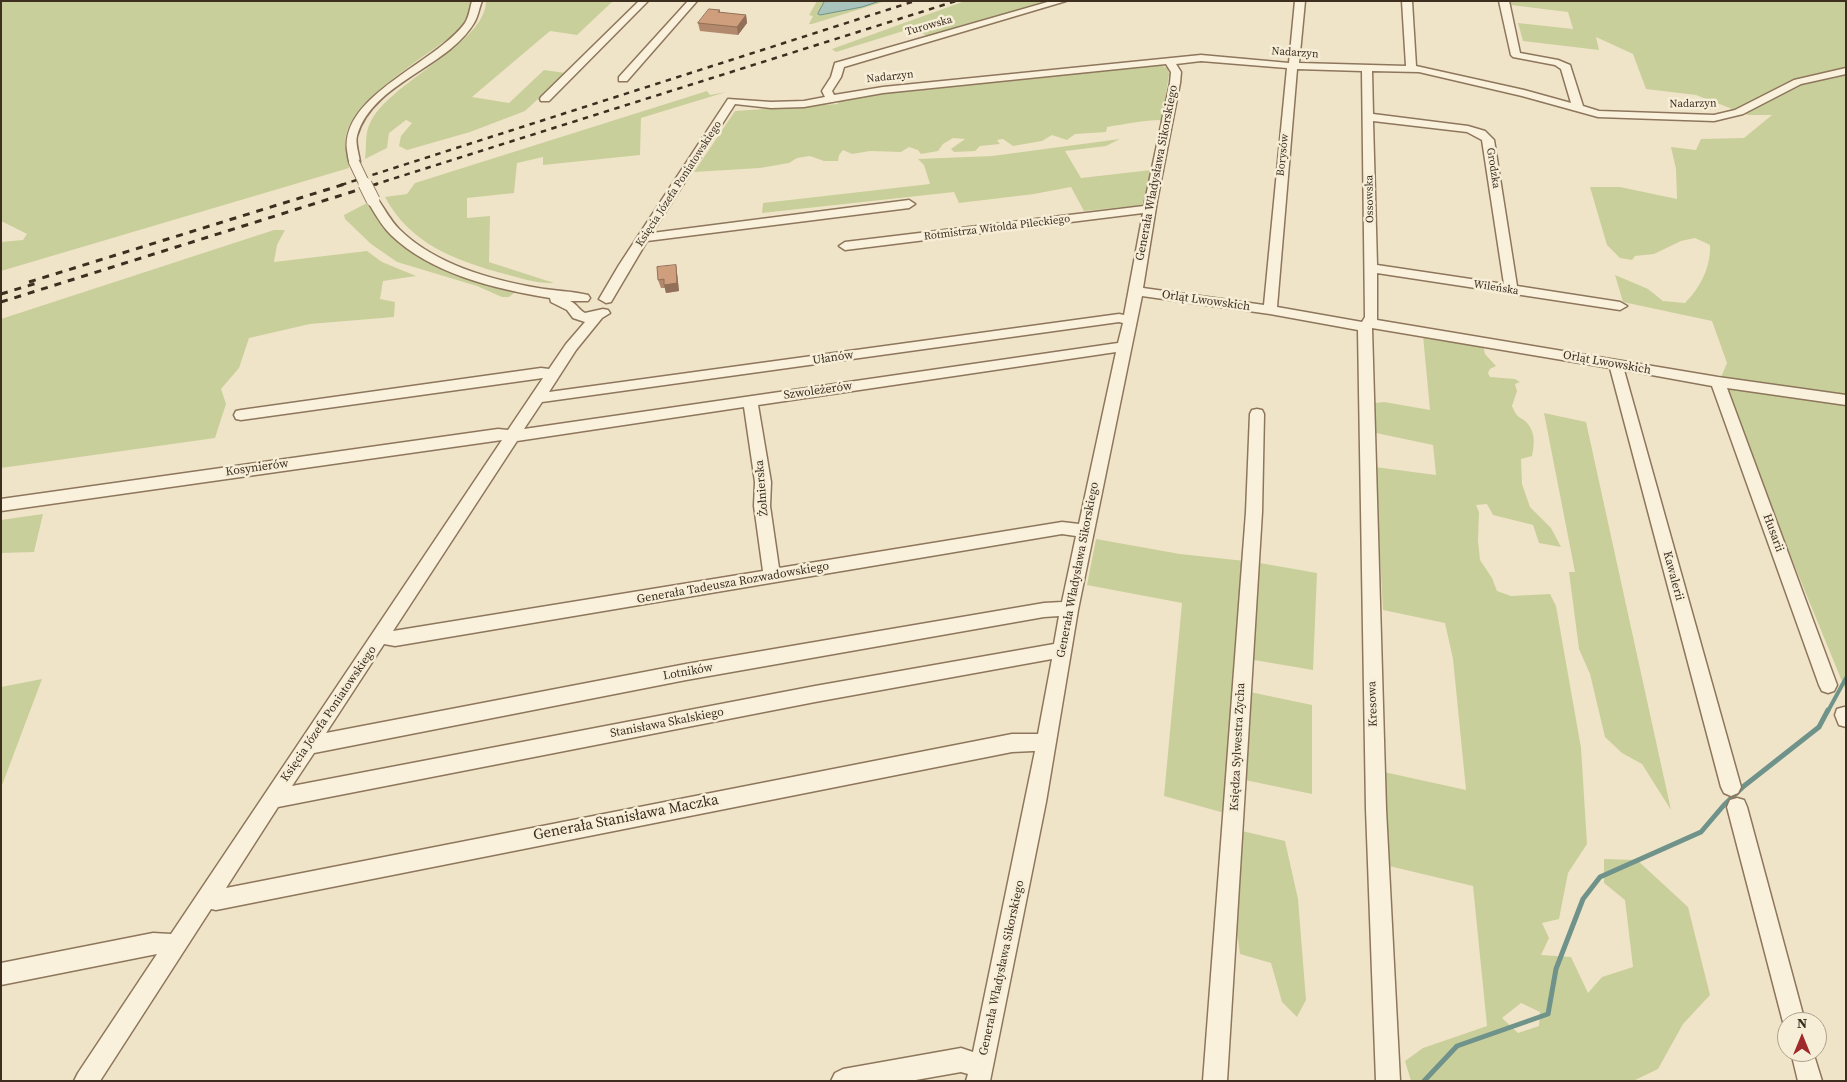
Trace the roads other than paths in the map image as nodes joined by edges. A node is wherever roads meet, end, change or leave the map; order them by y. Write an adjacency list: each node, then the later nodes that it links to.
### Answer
1 (478, 1): 19 (street, bridge)
2 (644, 1): 14 (street)
3 (693, 1): 13 (street)
4 (1062, 1): 15 (street, Turowska)
5 (1300, 1): 9 (street, Borysów)
6 (1407, 1): 11 (street)
7 (1504, 1): 17 (street)
8 (1169, 61): 9 (street, Nadarzyn); 15 (street, Nadarzyn); 21 (street, Generała Władysława Sikorskiego)
9 (1293, 66): 10 (street, Nadarzyn); 32 (street, Borysów)
10 (1367, 68): 11 (street, Nadarzyn); 18 (street, Ossowska)
11 (1411, 68): 17 (street, Nadarzyn)
12 (1846, 72): 17 (street, Nadarzyn)
13 (623, 79)
14 (545, 99)
15 (831, 99): 16 (street, Nadarzyn)
16 (732, 101): 22 (street, Księcia Józefa Poniatowskiego)
17 (1578, 109)
18 (1368, 117): 25 (street, Ossowska); 27 (street, Grodzka)
19 (373, 200): 26 (street)
20 (909, 204): 22 (street)
21 (1150, 209): 23 (street, Rotmistrza Witolda Pileckiego); 28 (street, Generała Władysława Sikorskiego)
22 (643, 238): 24 (street, Księcia Józefa Poniatowskiego)
23 (845, 246)
24 (625, 265): 29 (street, Księcia Józefa Poniatowskiego); 30 (street, Księcia Józefa Poniatowskiego)
25 (1371, 268): 27 (street, Wileńska); 35 (street, Ossowska)
26 (525, 288): 30 (street)
27 (1512, 290): 31 (street, Wileńska)
28 (1136, 291): 32 (street, Orląt Lwowskich); 34 (street, Generała Władysława Sikorskiego)
29 (606, 300): 30 (street); 33 (street, Księcia Józefa Poniatowskiego)
30 (582, 305): 33 (street); 36 (street, Księcia Józefa Poniatowskiego)
31 (1620, 306)
32 (1270, 310): 35 (street, Orląt Lwowskich)
33 (597, 316): 36 (street, Księcia Józefa Poniatowskiego)
34 (1129, 320): 37 (street, Generała Władysława Sikorskiego); 41 (street, Ułanów)
35 (1367, 325): 38 (street, Orląt Lwowskich); 66 (street, Kresowa)
36 (571, 347): 39 (street, Księcia Józefa Poniatowskiego)
37 (1123, 347): 43 (street, Szwoleżerów); 48 (street, Generała Władysława Sikorskiego)
38 (1616, 365): 40 (street, Orląt Lwowskich); 60 (street, Kawalerii)
39 (554, 374): 41 (street, Księcia Józefa Poniatowskiego); 45 (street)
40 (1718, 382): 42 (street, Orląt Lwowskich); 53 (street, Husarii)
41 (538, 398): 46 (street, Księcia Józefa Poniatowskiego)
42 (1846, 400)
43 (750, 401): 46 (street, Szwoleżerów); 49 (street, Żołnierska)
44 (1257, 414): 65 (street, Księdza Sylwestra Zycha)
45 (242, 415)
46 (513, 436): 47 (street, Kosynierów); 51 (street, Księcia Józefa Poniatowskiego)
47 (1, 505)
48 (1085, 531): 49 (street, Generała Tadeusza Rozwadowskiego); 50 (street, Generała Władysława Sikorskiego)
49 (772, 576): 51 (street, Generała Tadeusza Rozwadowskiego)
50 (1069, 610): 52 (street, Generała Władysława Sikorskiego); 55 (street, Lotników)
51 (381, 636): 55 (street, Księcia Józefa Poniatowskiego)
52 (1062, 650): 54 (street, Generała Władysława Sikorskiego); 56 (street, Stanisława Skalskiego)
53 (1828, 685)
54 (1046, 744): 57 (street, Generała Stanisława Maczka); 62 (street, Generała Władysława Sikorskiego)
55 (309, 745): 56 (street, Księcia Józefa Poniatowskiego)
56 (273, 799): 57 (street, Księcia Józefa Poniatowskiego)
57 (207, 898): 58 (street, Księcia Józefa Poniatowskiego)
58 (176, 946): 59 (street); 63 (street, Księcia Józefa Poniatowskiego)
59 (1, 974)
60 (1791, 1012)
61 (1805, 1062): 67 (street)
62 (980, 1074): 64 (street)
63 (86, 1081)
64 (843, 1081)
65 (1215, 1081)
66 (1388, 1081)
67 (1810, 1081)

